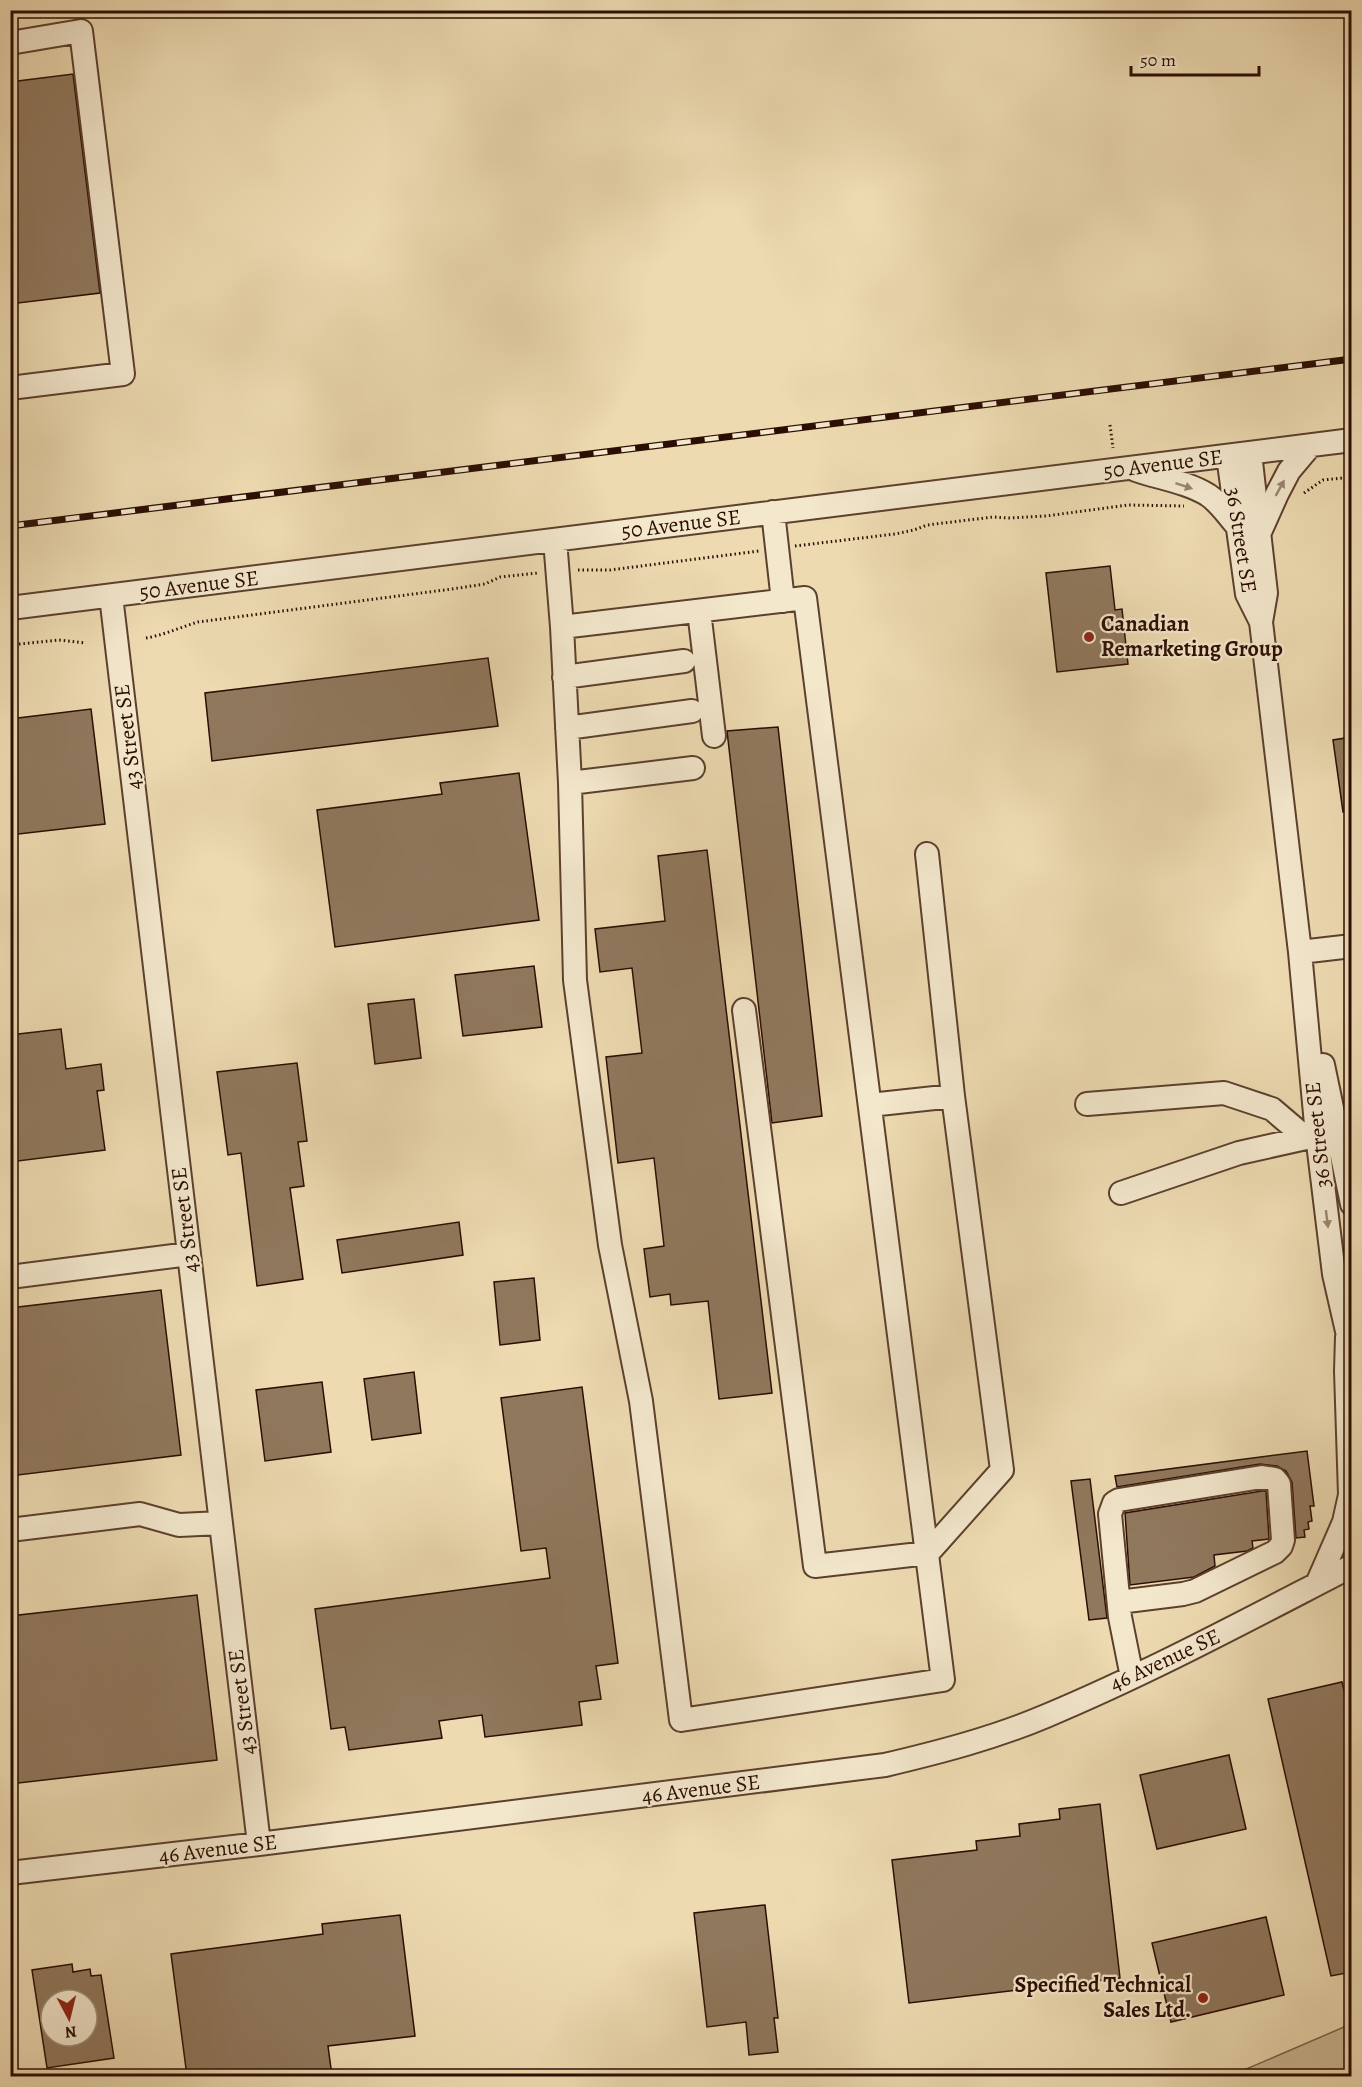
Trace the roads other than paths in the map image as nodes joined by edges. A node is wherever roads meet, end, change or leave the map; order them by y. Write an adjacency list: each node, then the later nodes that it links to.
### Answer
1 (10, 43): 2 (street)
2 (10, 388)
3 (1352, 440): 4 (street, 50 Avenue SE)
4 (1310, 446): 5 (street, 50 Avenue SE); 9 (street, one-way to 4)
5 (1239, 454): 6 (street, 50 Avenue SE); 8 (street, 36 Street SE); 9 (street, 36 Street SE)
6 (1128, 468): 7 (street, 50 Avenue SE); 8 (street, one-way to 8)
7 (773, 512): 10 (street, 50 Avenue SE); 12 (street)
8 (1237, 526): 15 (street, 36 Street SE)
9 (1259, 536): 15 (street, 36 Street SE)
10 (555, 540): 11 (street, 50 Avenue SE); 16 (street)
11 (111, 596): 13 (street, 50 Avenue SE); 34 (street, 43 Street SE)
12 (783, 601): 14 (street); 30 (street)
13 (10, 608)
14 (699, 611): 16 (street); 21 (street)
15 (1261, 622): 26 (street, 36 Street SE)
16 (562, 627): 18 (street)
17 (684, 661): 18 (street)
18 (564, 677): 20 (street)
19 (692, 711): 20 (street)
20 (567, 728): 23 (street)
21 (714, 736)
22 (693, 768): 23 (street)
23 (570, 783): 39 (street)
24 (927, 855): 28 (street)
25 (1352, 946): 26 (street)
26 (1300, 952): 31 (street, 36 Street SE); 33 (street, 36 Street SE)
27 (744, 1010): 39 (street)
28 (953, 1096): 30 (street); 39 (street)
29 (1087, 1104): 31 (street)
30 (870, 1105): 39 (street)
31 (1311, 1137): 32 (street); 36 (street, 36 Street SE, one-way to 36)
32 (1121, 1193)
33 (1352, 1203)
34 (189, 1254): 35 (street); 37 (street, 43 Street SE)
35 (10, 1277)
36 (1349, 1344): 41 (street, 36 Street SE)
37 (221, 1523): 38 (street); 45 (street, 43 Street SE)
38 (10, 1530)
39 (928, 1553)
40 (1352, 1566): 41 (street, 46 Avenue SE)
41 (1317, 1584): 42 (street); 44 (street, 46 Avenue SE)
42 (1352, 1584)
43 (1119, 1602): 43 (street); 44 (street)
44 (1132, 1677): 45 (street, 46 Avenue SE)
45 (259, 1844): 46 (street, 46 Avenue SE)
46 (10, 1873)

